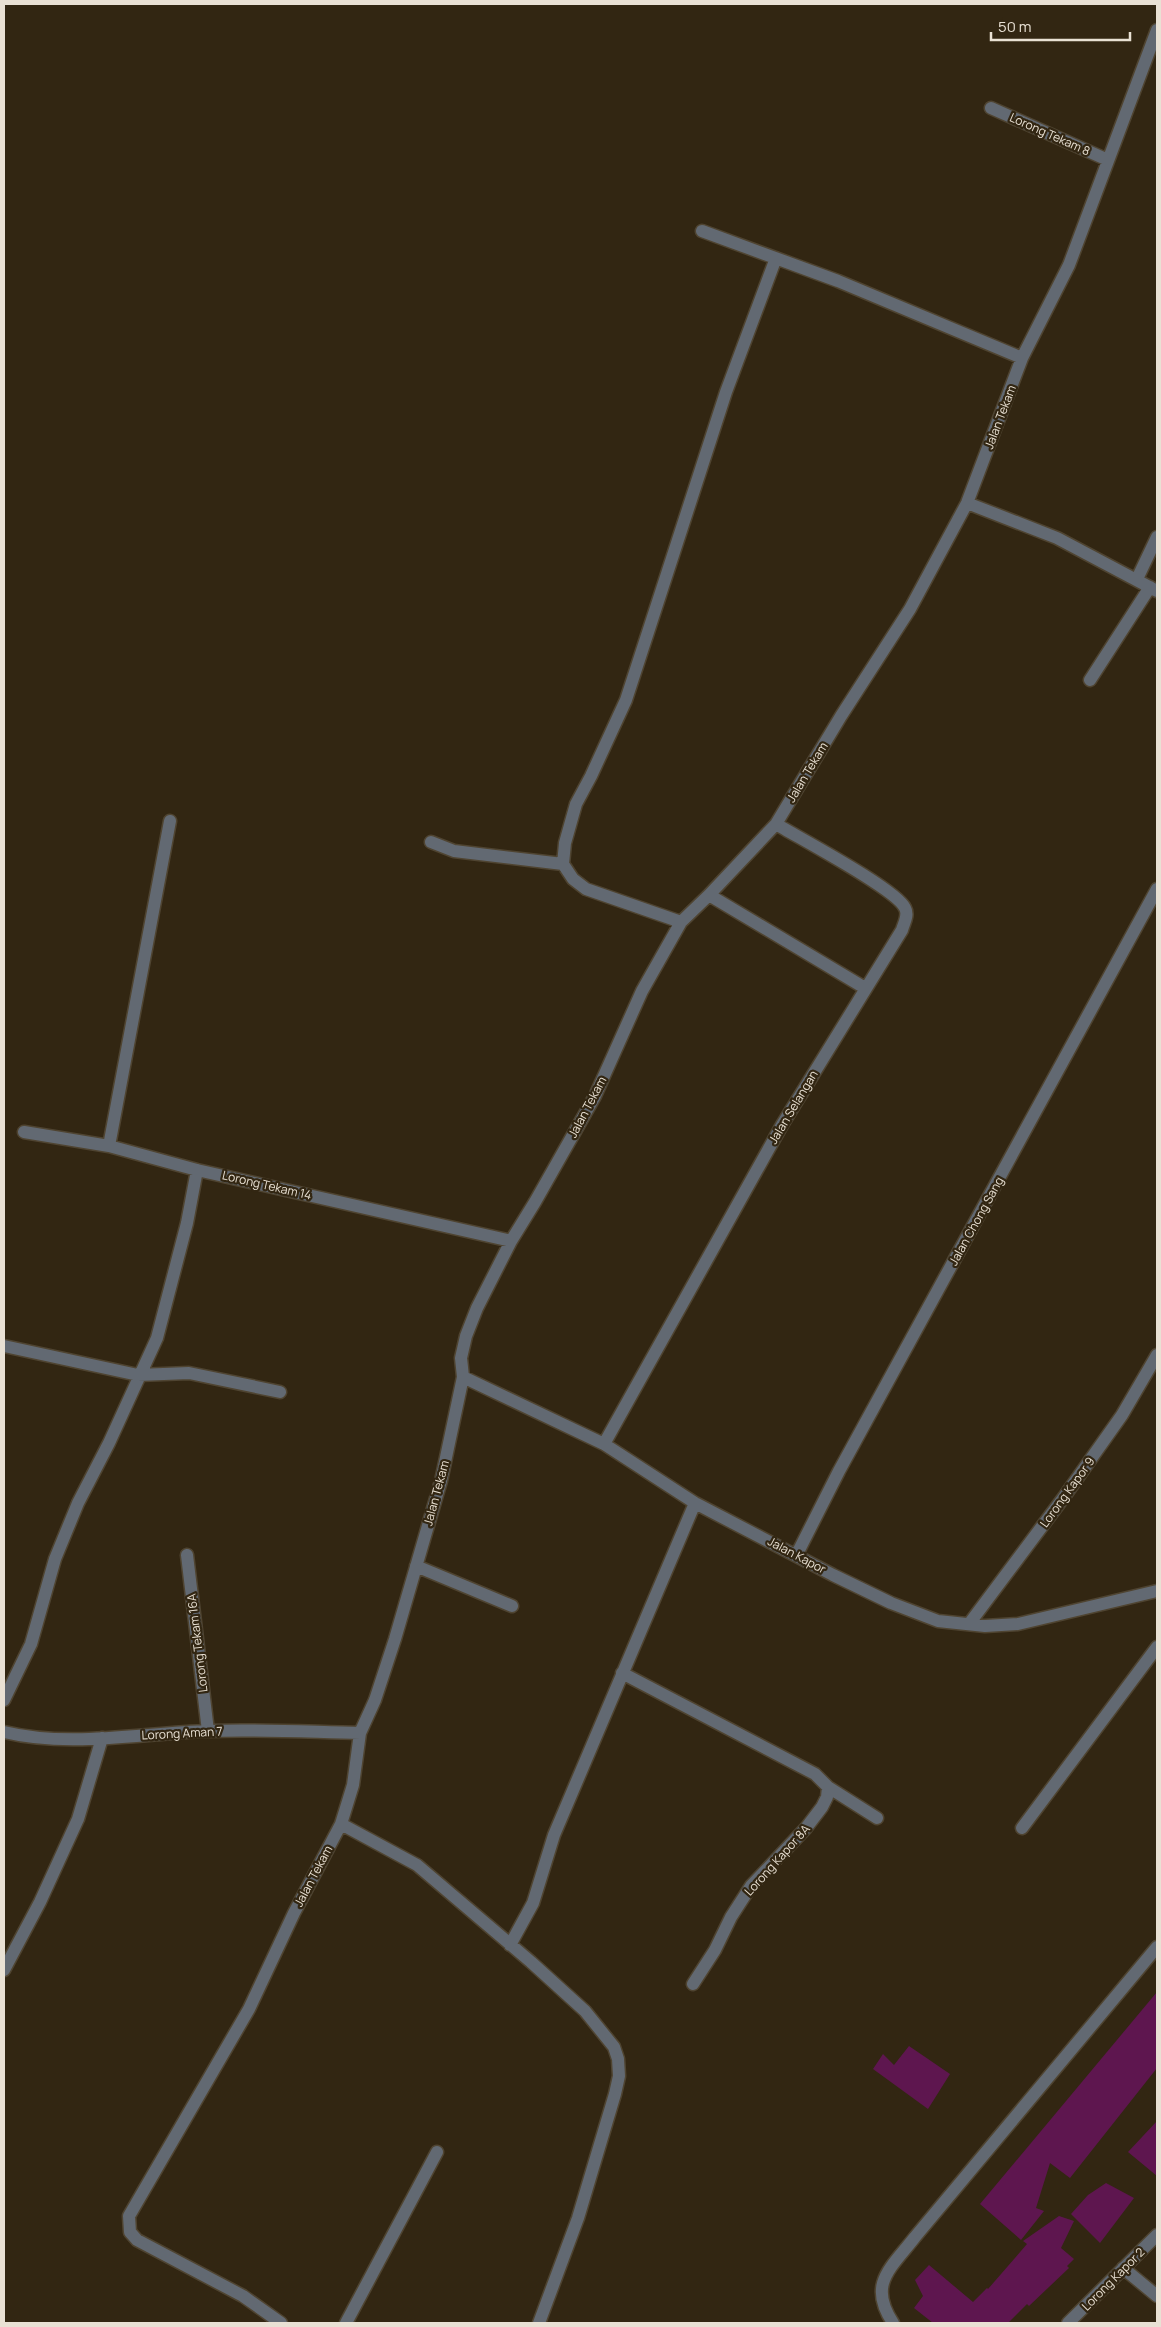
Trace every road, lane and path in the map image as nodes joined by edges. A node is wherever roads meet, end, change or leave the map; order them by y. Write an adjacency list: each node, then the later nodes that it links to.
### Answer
1 (1157, 30): 3 (street, Jalan Tekam)
2 (991, 108): 3 (street, Lorong Tekam 8)
3 (1108, 160): 6 (street, Jalan Tekam)
4 (702, 231): 5 (street)
5 (776, 258): 6 (street); 15 (street)
6 (1022, 358): 7 (street, Jalan Tekam)
7 (967, 504): 9 (street); 13 (street, Jalan Tekam)
8 (1157, 536): 9 (street)
9 (1137, 579): 10 (street)
10 (1154, 589): 11 (street)
11 (1090, 680)
12 (170, 821): 21 (street)
13 (776, 824): 17 (street, Jalan Tekam); 19 (street, Jalan Selangan)
14 (431, 842): 15 (street)
15 (563, 864): 18 (street)
16 (1157, 889): 31 (street, Jalan Chong Sang)
17 (709, 895): 18 (street, Jalan Tekam); 19 (street)
18 (681, 922): 23 (street, Jalan Tekam)
19 (865, 988): 29 (street, Jalan Selangan)
20 (24, 1132): 21 (street, Lorong Tekam 14)
21 (109, 1146): 22 (street, Lorong Tekam 14)
22 (197, 1170): 23 (street, Lorong Tekam 14); 26 (street)
23 (511, 1241): 27 (street, Jalan Tekam)
24 (4, 1346): 26 (street)
25 (1157, 1355): 36 (street, Lorong Kapor 9)
26 (138, 1376): 28 (street); 39 (street)
27 (463, 1377): 29 (street, Jalan Kapor); 33 (street, Jalan Tekam)
28 (280, 1392)
29 (604, 1444): 30 (street, Jalan Kapor)
30 (695, 1502): 31 (street, Jalan Kapor); 38 (street)
31 (796, 1554): 36 (street, Jalan Kapor)
32 (187, 1555): 40 (street, Lorong Tekam 16A)
33 (416, 1566): 35 (street); 42 (street, Jalan Tekam)
34 (1157, 1592): 36 (street, Jalan Kapor)
35 (512, 1606)
36 (969, 1624)
37 (1157, 1647): 47 (street)
38 (622, 1673): 44 (street); 48 (street)
39 (4, 1700)
40 (208, 1731): 42 (street, Lorong Aman 7); 43 (street, Lorong Aman 7)
41 (4, 1732): 43 (street, Lorong Aman 7)
42 (360, 1733): 46 (street, Jalan Tekam)
43 (102, 1738): 50 (street)
44 (828, 1787): 45 (street); 51 (street, Lorong Kapor 8A)
45 (877, 1818)
46 (341, 1824): 48 (street); 56 (street, Jalan Tekam)
47 (1022, 1828)
48 (510, 1944): 58 (street)
49 (1157, 1947): 59 (street)
50 (4, 1970)
51 (693, 1984)
52 (437, 2152): 57 (street)
53 (1157, 2235): 54 (street, Lorong Kapor 2)
54 (1123, 2268): 55 (street); 60 (street, Lorong Kapor 2)
55 (1157, 2296)
56 (282, 2323)
57 (346, 2323)
58 (539, 2323)
59 (893, 2323)
60 (1068, 2323)

